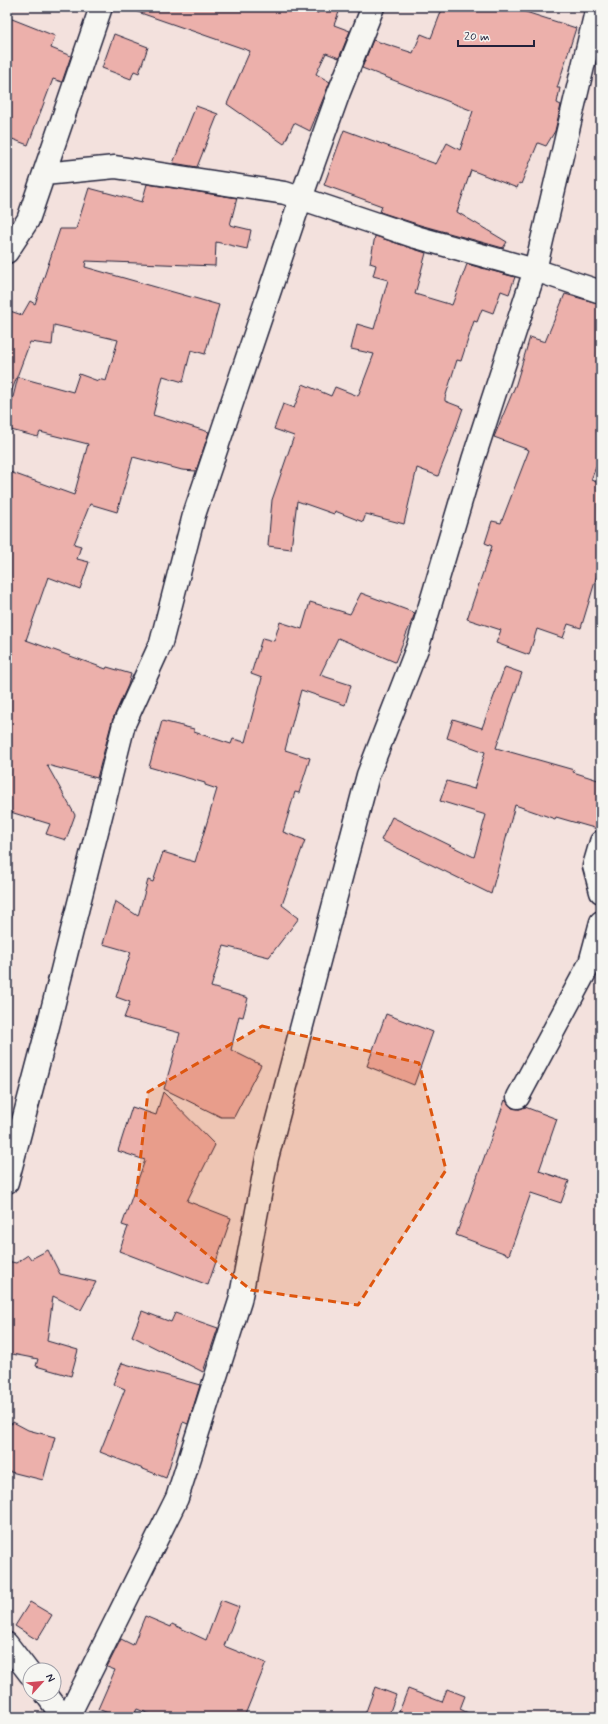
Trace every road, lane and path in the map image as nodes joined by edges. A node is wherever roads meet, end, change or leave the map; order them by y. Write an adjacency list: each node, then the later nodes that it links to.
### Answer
1 (101, 7): 4 (street)
2 (373, 7): 5 (street)
3 (597, 7): 7 (street)
4 (44, 174): 5 (street); 6 (street)
5 (301, 198): 7 (street); 13 (street)
6 (7, 252)
7 (535, 270): 8 (street); 18 (street)
8 (601, 292)
9 (601, 842): 10 (street)
10 (601, 892)
11 (601, 922): 12 (street)
12 (518, 1097)
13 (7, 1182)
14 (7, 1644): 15 (street)
15 (22, 1664)
16 (52, 1702): 17 (street)
17 (63, 1717)
18 (68, 1717)

